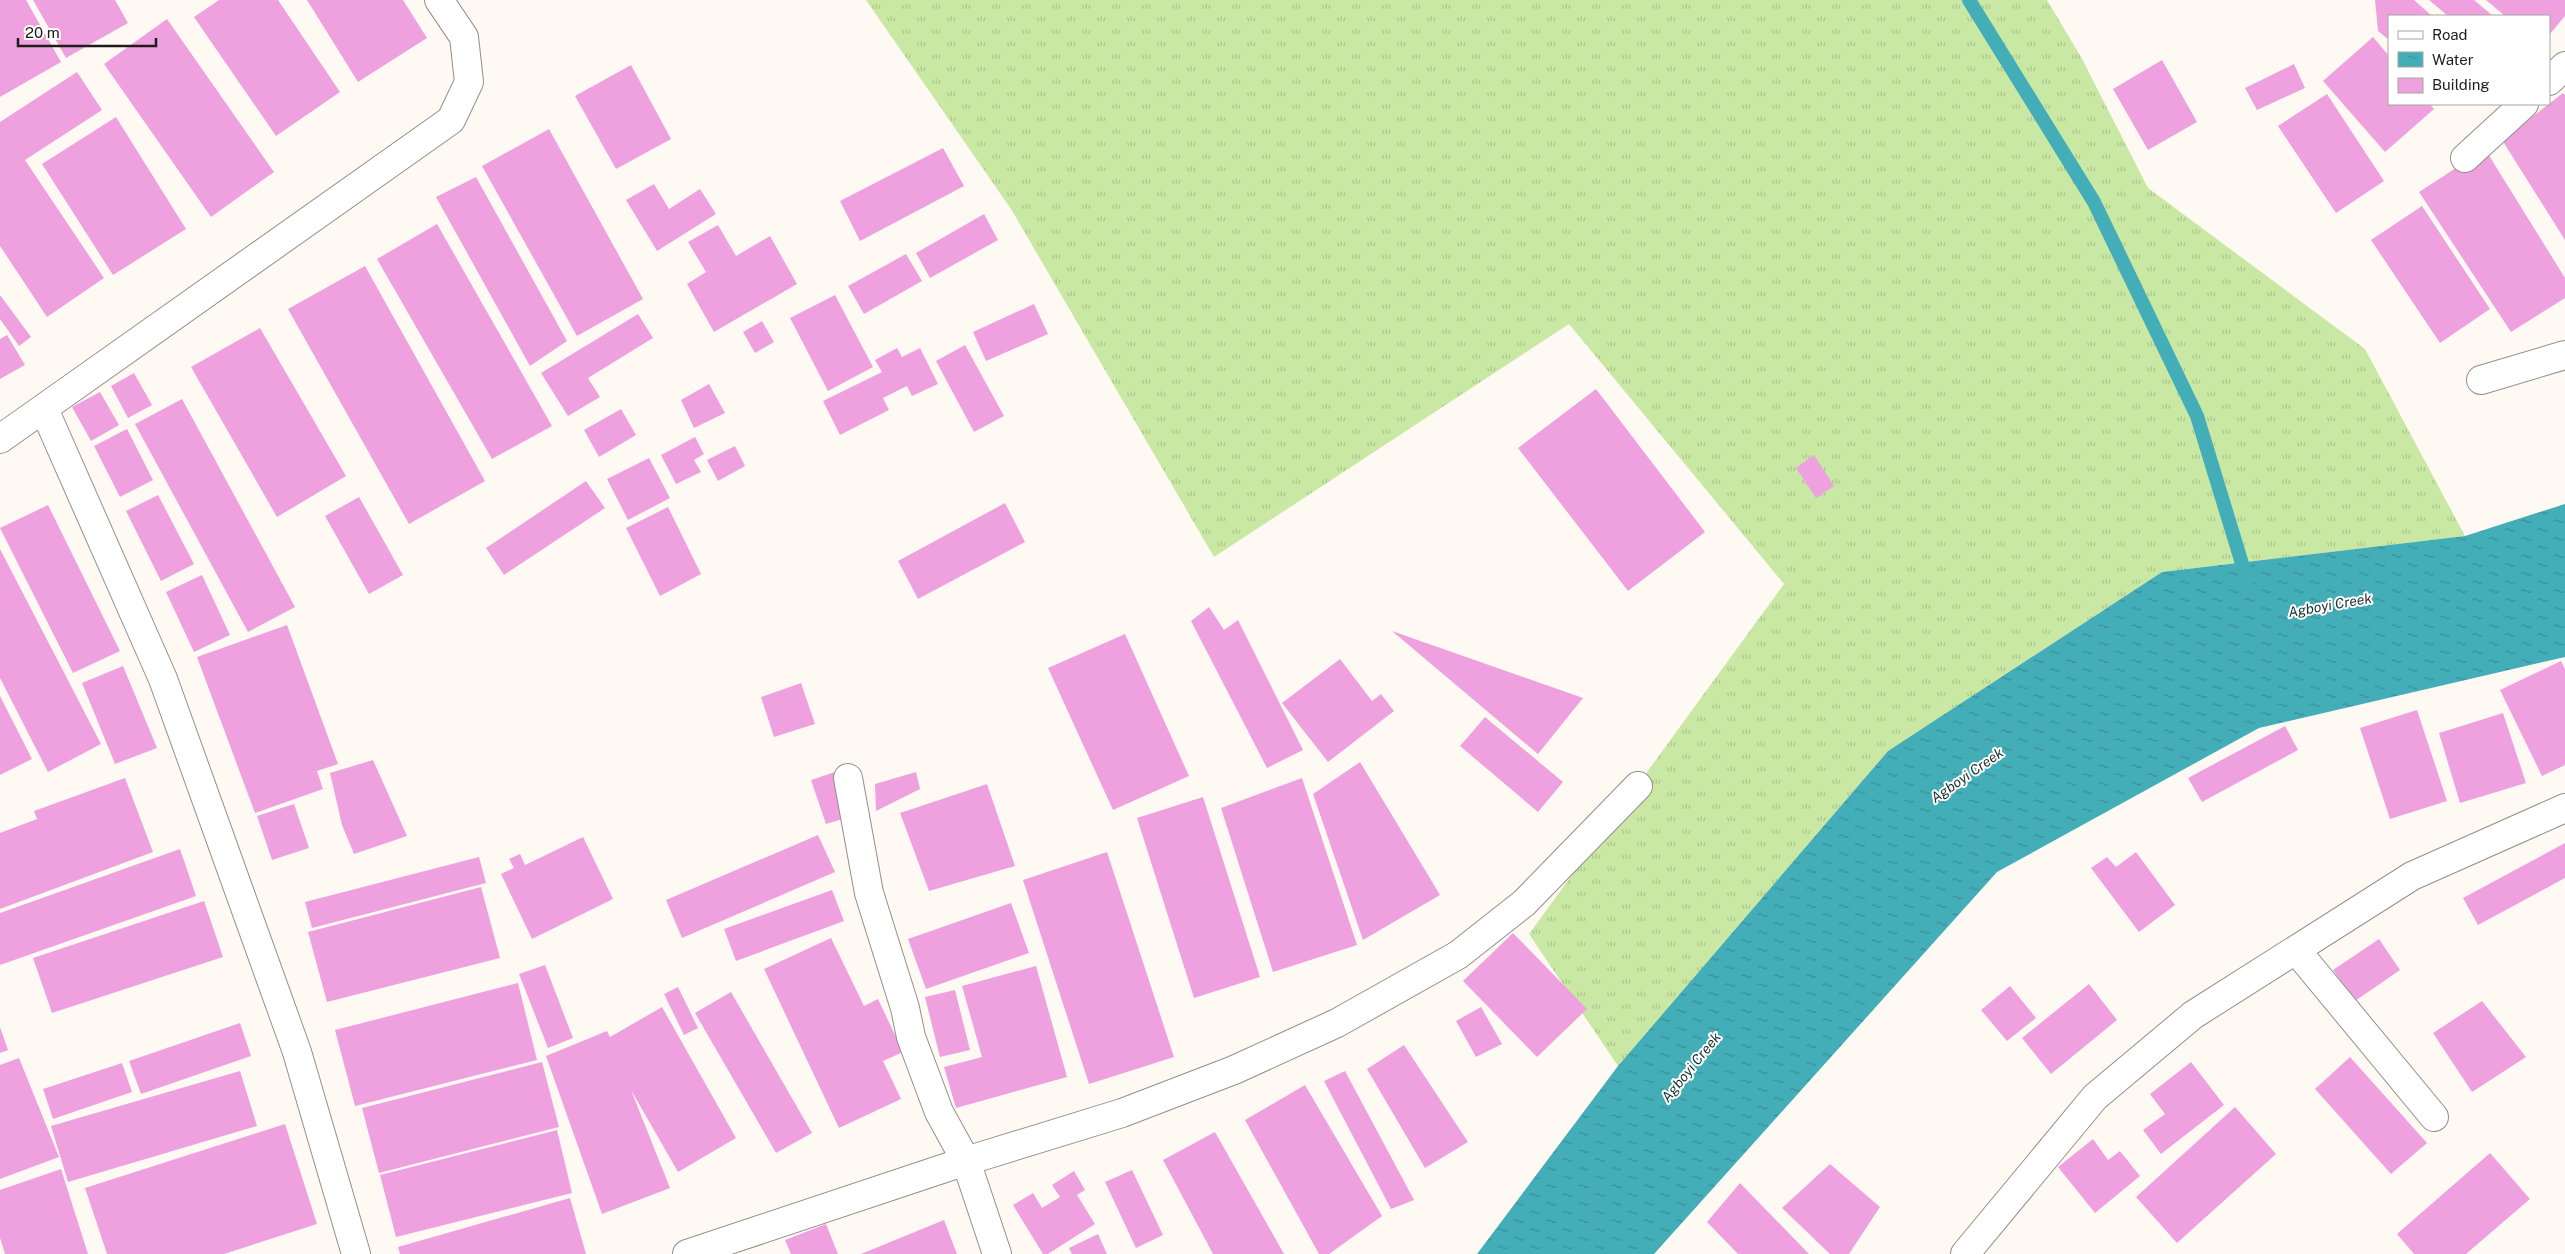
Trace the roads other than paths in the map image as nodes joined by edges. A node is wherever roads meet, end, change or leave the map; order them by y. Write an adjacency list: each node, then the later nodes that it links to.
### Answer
1 (439, 0): 8 (street)
2 (2565, 66): 3 (street)
3 (2550, 80)
4 (2523, 105): 5 (street)
5 (2465, 158)
6 (2565, 355): 7 (street)
7 (2481, 380)
8 (44, 409): 9 (street); 16 (street)
9 (0, 439)
10 (848, 778): 15 (street)
11 (1638, 786): 15 (street)
12 (2565, 808): 13 (street)
13 (2296, 950): 14 (street); 19 (street)
14 (2434, 1117)
15 (966, 1161): 17 (street); 18 (street)
16 (356, 1254)
17 (687, 1254)
18 (997, 1254)
19 (1965, 1254)

